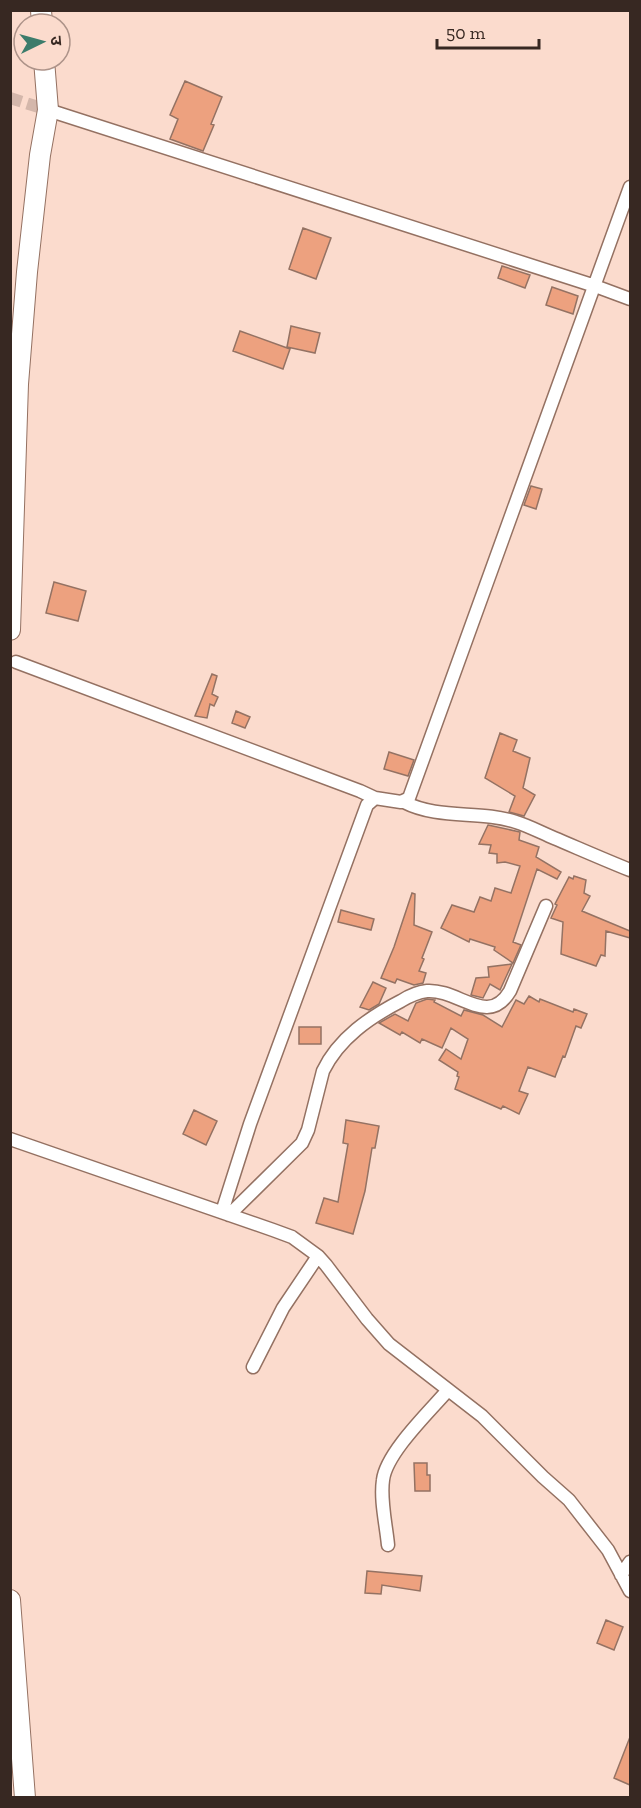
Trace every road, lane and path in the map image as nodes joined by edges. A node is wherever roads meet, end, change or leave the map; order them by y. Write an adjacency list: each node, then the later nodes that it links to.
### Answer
1 (45, 72): 2 (highway)
2 (48, 110): 4 (street); 6 (highway)
3 (630, 187): 4 (street)
4 (594, 286): 5 (street); 9 (street)
5 (630, 299)
6 (10, 630)
7 (16, 662): 8 (street)
8 (375, 798): 9 (street); 13 (street)
9 (404, 802): 10 (street)
10 (630, 870)
11 (546, 906): 13 (street)
12 (10, 1139): 13 (street)
13 (226, 1214): 14 (street)
14 (318, 1256): 15 (street); 16 (street)
15 (253, 1367)
16 (448, 1390): 17 (street); 19 (street)
17 (388, 1545)
18 (630, 1562): 19 (street)
19 (621, 1575): 20 (street)
20 (630, 1592)
21 (10, 1600): 22 (highway)
22 (25, 1797)

